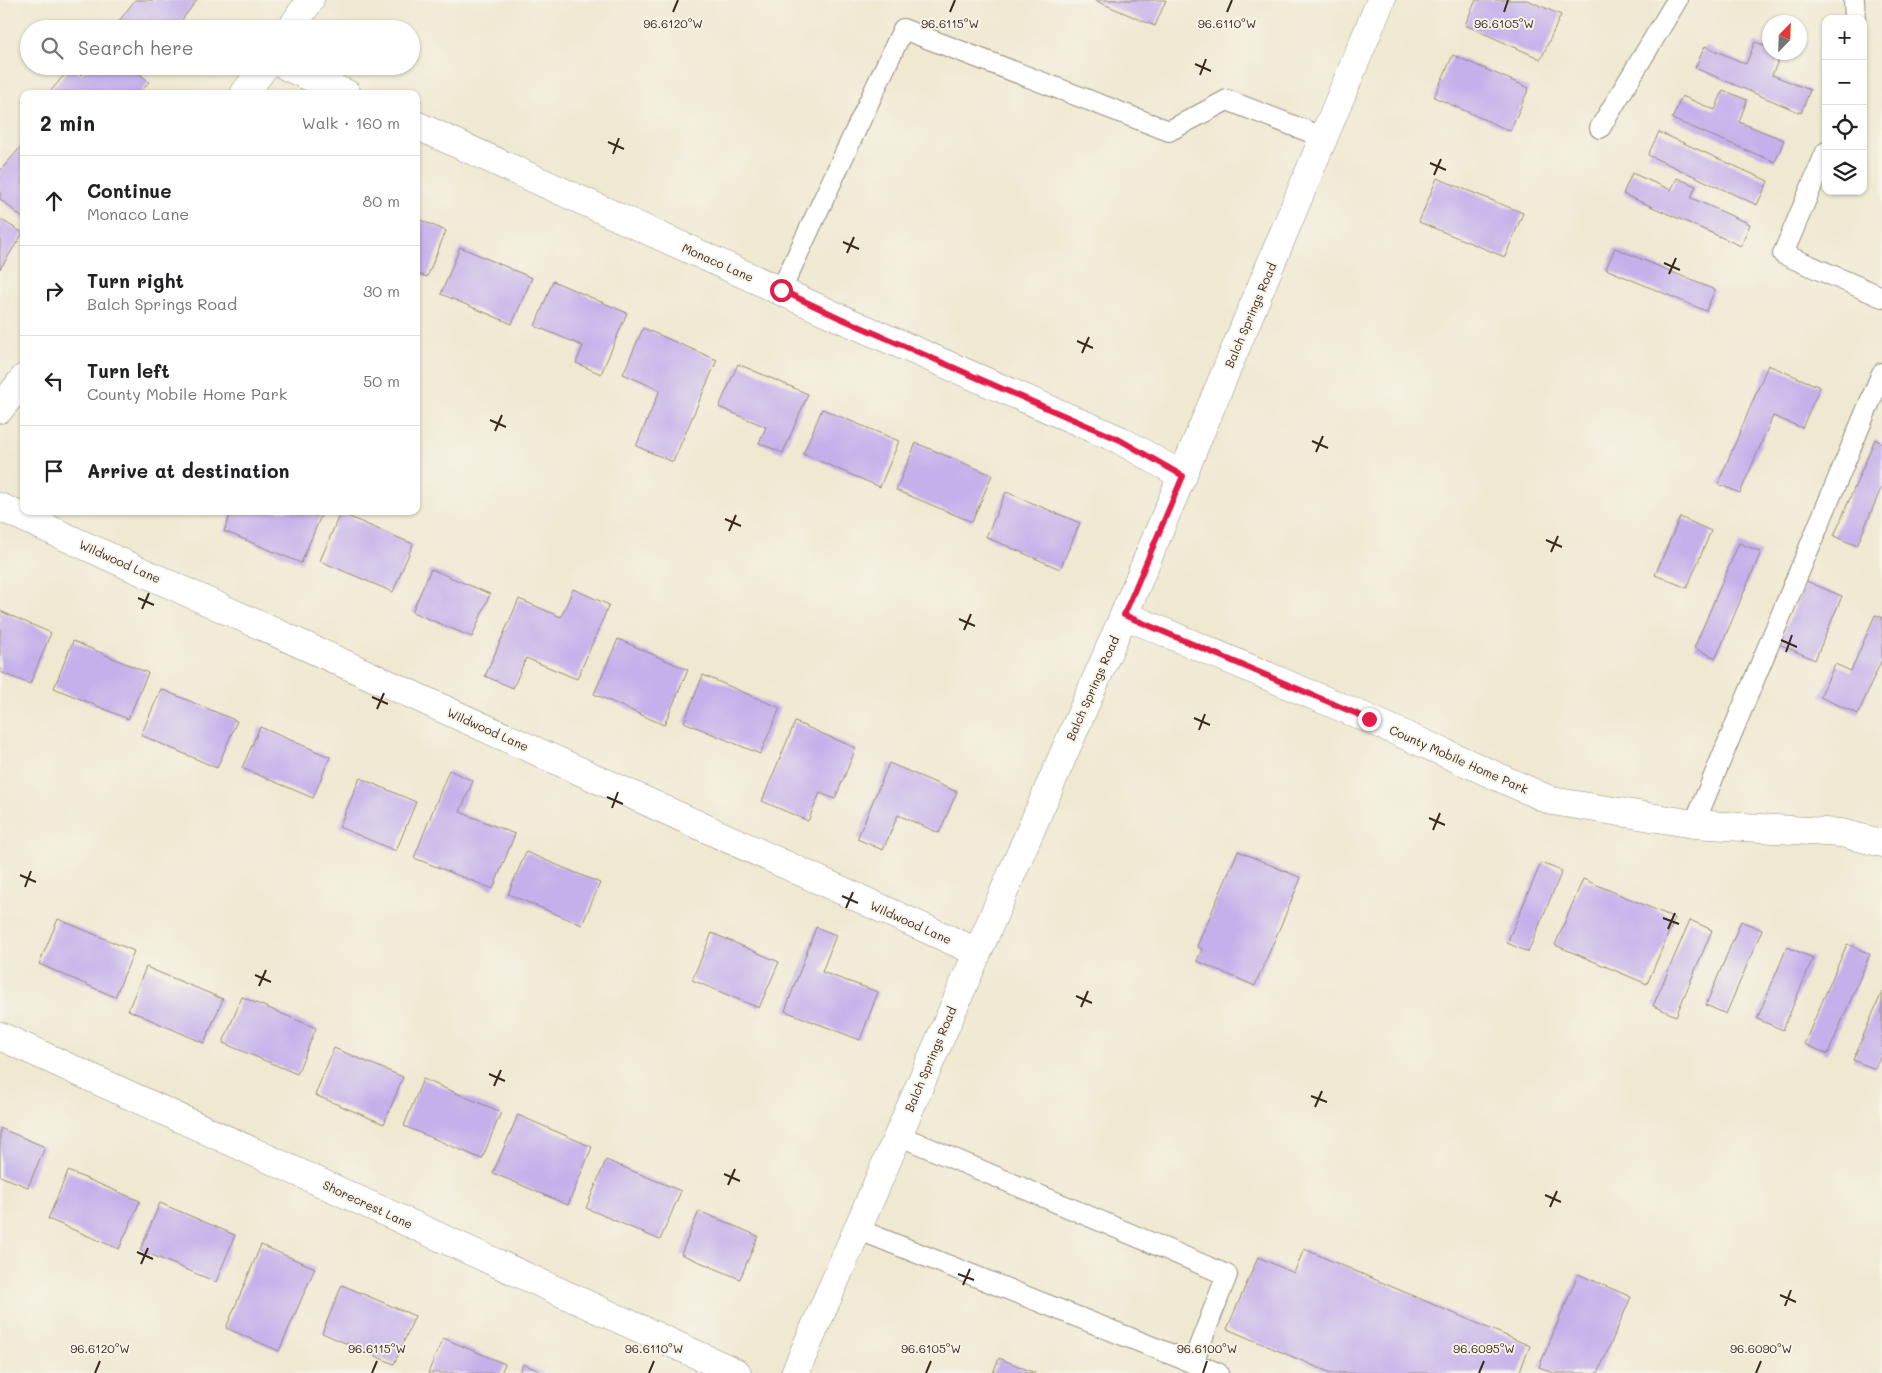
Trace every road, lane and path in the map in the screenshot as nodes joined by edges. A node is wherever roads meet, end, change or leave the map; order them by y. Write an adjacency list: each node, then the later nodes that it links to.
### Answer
1 (310, 0): 6 (street)
2 (1381, 0): 13 (street, Balch Springs Road)
3 (1678, 0): 12 (lane)
4 (1854, 0): 5 (lane)
5 (1855, 15)
6 (297, 20)
7 (258, 75): 9 (street)
8 (306, 75): 10 (street)
9 (247, 90)
10 (338, 90)
11 (420, 127): 15 (street, Monaco Lane)
12 (1600, 128)
13 (1325, 138): 15 (lane); 20 (street, Balch Springs Road)
14 (1822, 161): 16 (lane)
15 (781, 290): 20 (street, Monaco Lane)
16 (1882, 297)
17 (1882, 376): 23 (lane)
18 (20, 383): 19 (street)
19 (0, 409)
20 (1183, 476): 22 (street, Balch Springs Road)
21 (0, 507): 25 (street, Wildwood Lane)
22 (1124, 615): 23 (street, County Mobile Home Park); 25 (street, Balch Springs Road)
23 (1694, 824): 24 (street, County Mobile Home Park)
24 (1882, 843)
25 (976, 952): 27 (street, Balch Springs Road)
26 (0, 1036): 30 (street, Shorecrest Lane)
27 (898, 1135): 28 (street, Balch Springs Road); 29 (lane)
28 (857, 1229): 29 (lane); 31 (street, Balch Springs Road)
29 (1193, 1362): 32 (lane)
30 (736, 1373)
31 (795, 1373)
32 (1218, 1373)

